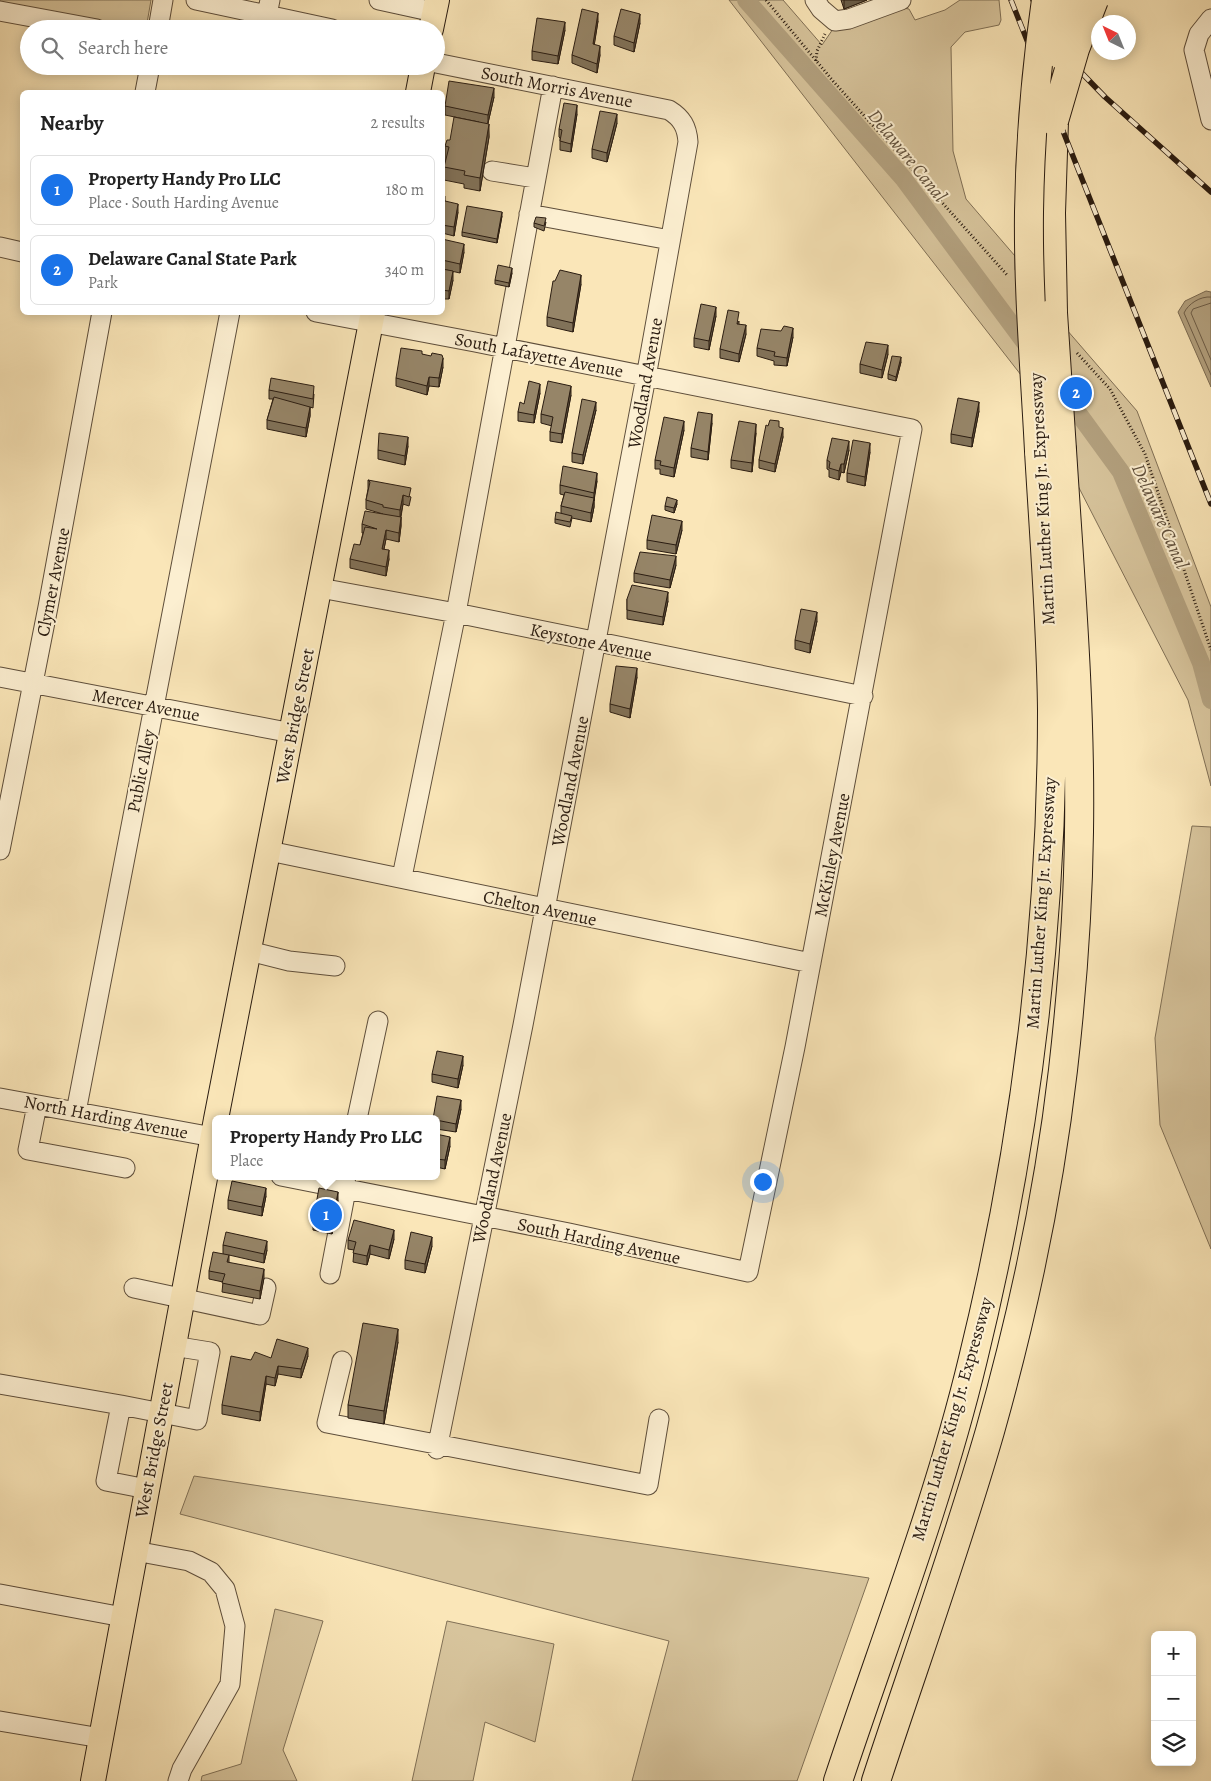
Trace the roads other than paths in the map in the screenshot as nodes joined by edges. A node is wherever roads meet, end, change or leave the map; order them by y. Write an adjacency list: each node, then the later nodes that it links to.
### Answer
1 (163, 0): 14 (street)
2 (196, 0): 9 (street)
3 (380, 0): 11 (street)
4 (815, 0): 5 (street)
5 (901, 0)
6 (1046, 0): 38 (highway, Martin Luther King Jr. Expressway, bridge)
7 (1068, 0): 24 (highway, Martin Luther King Jr. Expressway, bridge)
8 (1094, 0): 24 (highway, bridge)
9 (268, 7): 15 (street)
10 (0, 11): 13 (street)
11 (434, 14)
12 (1211, 19): 23 (street)
13 (48, 20)
14 (160, 20)
15 (306, 20)
16 (445, 65): 19 (street, South Morris Avenue)
17 (148, 75): 20 (street)
18 (421, 75): 21 (main road)
19 (553, 86): 22 (street, South Morris Avenue); 26 (street)
20 (145, 90)
21 (418, 90)
22 (676, 114): 28 (street, Woodland Avenue)
23 (1211, 120)
24 (1054, 121): 38 (highway, Martin Luther King Jr. Expressway, bridge)
25 (492, 171): 26 (street)
26 (536, 178): 27 (street)
27 (529, 214): 28 (street); 35 (street)
28 (670, 240): 36 (street, Woodland Avenue)
29 (0, 247): 30 (street)
30 (20, 252)
31 (101, 315): 43 (street, Clymer Avenue)
32 (229, 315): 45 (street, Public Alley)
33 (344, 315): 34 (street, South Lafayette Avenue)
34 (372, 318): 35 (street, South Lafayette Avenue); 39 (main road, West Bridge Street)
35 (506, 348): 36 (street, South Lafayette Avenue); 40 (street)
36 (646, 377): 37 (street, South Lafayette Avenue); 41 (street, Woodland Avenue)
37 (912, 429): 44 (street, McKinley Avenue)
38 (1051, 451): 86 (highway, Martin Luther King Jr. Expressway); 87 (highway, Martin Luther King Jr. Expressway)
39 (320, 588): 40 (street, Keystone Avenue); 46 (main road, West Bridge Street)
40 (456, 613): 41 (street, Keystone Avenue); 49 (street)
41 (596, 643): 44 (street, Keystone Avenue); 50 (street, Woodland Avenue)
42 (0, 677): 43 (street, Mercer Avenue)
43 (33, 683): 45 (street, Mercer Avenue); 47 (street, Clymer Avenue)
44 (863, 696): 52 (street, McKinley Avenue)
45 (154, 706): 46 (street, Mercer Avenue); 57 (street, Public Alley)
46 (292, 733): 48 (main road, West Bridge Street)
47 (0, 850)
48 (269, 851): 49 (street, Chelton Avenue); 51 (main road, West Bridge Street)
49 (402, 877): 50 (street, Chelton Avenue)
50 (545, 910): 52 (street, Chelton Avenue); 65 (street, Woodland Avenue)
51 (249, 952): 53 (street); 58 (main road, West Bridge Street)
52 (811, 963): 66 (street, McKinley Avenue)
53 (335, 966)
54 (378, 1021): 59 (street)
55 (0, 1098): 56 (street, North Harding Avenue)
56 (37, 1105): 57 (street, North Harding Avenue); 62 (street)
57 (76, 1112): 60 (street, North Harding Avenue)
58 (217, 1115)
59 (358, 1115)
60 (212, 1125)
61 (212, 1162): 70 (main road, West Bridge Street)
62 (125, 1168)
63 (318, 1180): 64 (street, South Harding Avenue)
64 (346, 1183): 65 (street, South Harding Avenue); 67 (street)
65 (484, 1217): 66 (street, South Harding Avenue); 77 (street, Woodland Avenue)
66 (741, 1271)
67 (330, 1274)
68 (134, 1288): 70 (street)
69 (266, 1288): 70 (street)
70 (182, 1298): 71 (main road, West Bridge Street)
71 (173, 1346): 75 (main road, West Bridge Street); 75 (street)
72 (342, 1360): 77 (street)
73 (0, 1384): 74 (street)
74 (121, 1406): 75 (street); 78 (street)
75 (161, 1413): 78 (main road, West Bridge Street)
76 (660, 1419): 77 (street)
77 (438, 1446)
78 (147, 1489): 79 (main road, West Bridge Street)
79 (135, 1551): 81 (main road, West Bridge Street); 85 (street)
80 (0, 1594): 81 (street)
81 (123, 1617): 83 (main road, West Bridge Street)
82 (0, 1722): 83 (street)
83 (101, 1738): 84 (main road, West Bridge Street)
84 (93, 1781)
85 (178, 1781)
86 (838, 1781)
87 (876, 1781)

